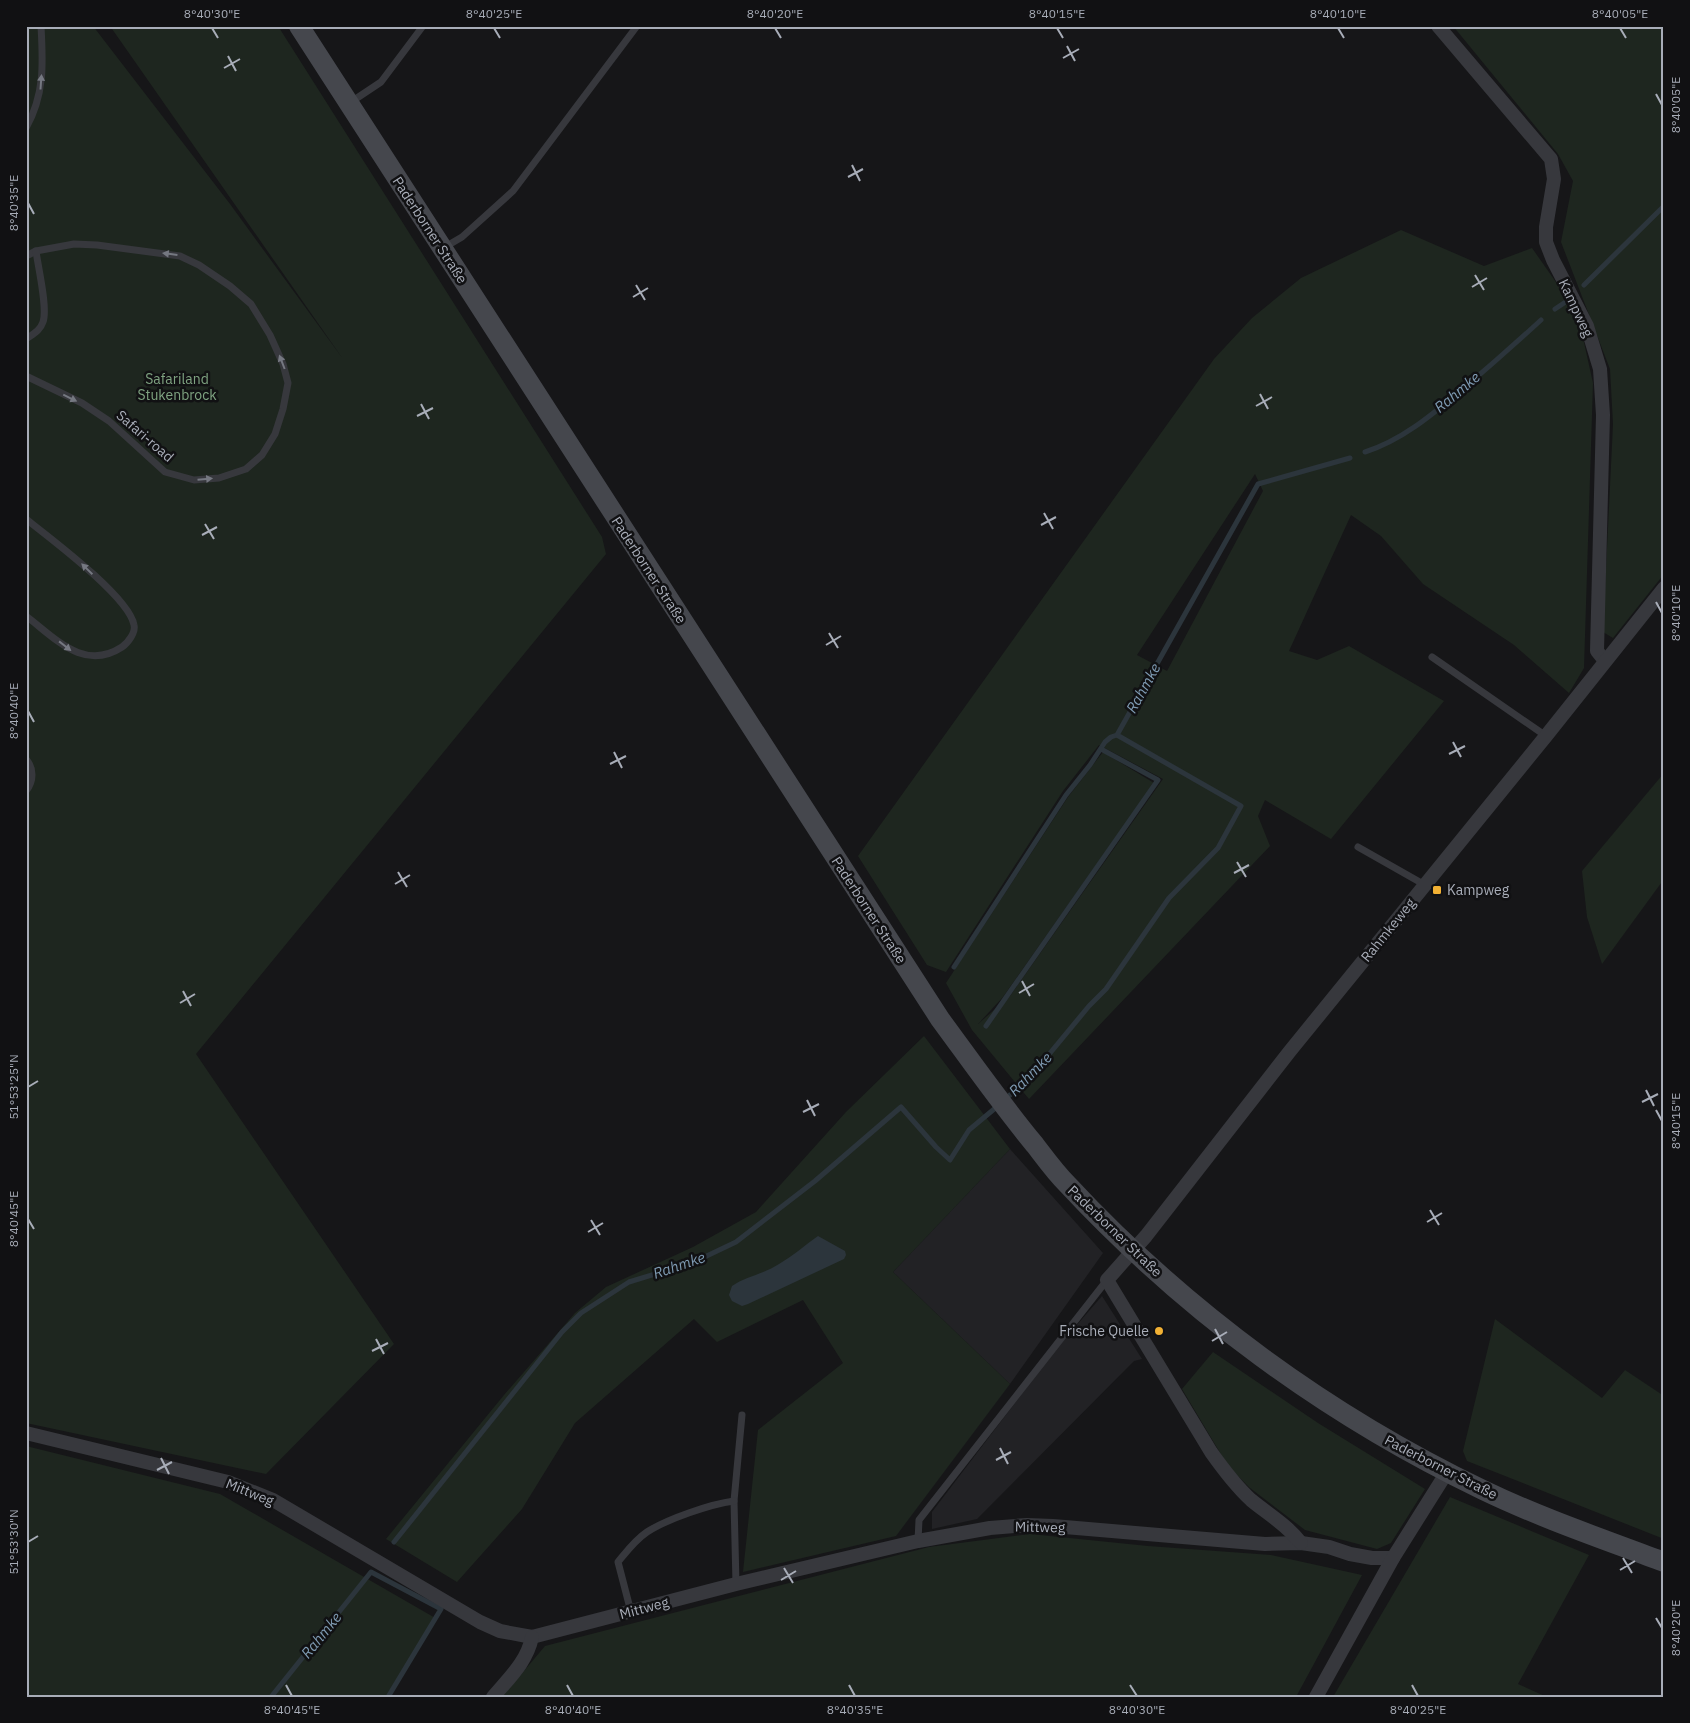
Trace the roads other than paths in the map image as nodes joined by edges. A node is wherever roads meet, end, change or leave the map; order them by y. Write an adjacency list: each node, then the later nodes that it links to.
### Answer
1 (41, 26): 7 (lane, one-way to 1)
2 (299, 26): 6 (main road, Paderborner Straße)
3 (423, 26): 6 (lane)
4 (637, 26): 8 (lane)
5 (1438, 26): 17 (street, Kampweg)
6 (348, 103): 8 (main road, Paderborner Straße)
7 (26, 128)
8 (441, 249): 23 (main road, Paderborner Straße)
9 (36, 251): 10 (lane, Safari-road); 11 (lane); 12 (lane, Safari-road, one-way to 9)
10 (26, 256)
11 (26, 339)
12 (26, 376)
13 (26, 519): 15 (lane, one-way to 13)
14 (1664, 588): 17 (street, Rahmkeweg)
15 (26, 616)
16 (1432, 657): 18 (lane)
17 (1605, 661): 18 (street, Rahmkeweg)
18 (1546, 736): 22 (street, Rahmkeweg)
19 (26, 758): 20 (lane)
20 (26, 791)
21 (1358, 847): 22 (lane)
22 (1425, 885): 23 (street, Rahmkeweg)
23 (1133, 1250): 24 (street); 27 (main road, Paderborner Straße)
24 (1107, 1280): 29 (lane); 30 (street)
25 (742, 1415): 28 (lane)
26 (26, 1433): 35 (street, Mittweg)
27 (1447, 1472): 31 (street); 32 (main road, Paderborner Straße)
28 (734, 1502): 33 (lane); 34 (lane)
29 (918, 1541): 30 (street, Mittweg); 33 (street, Mittweg)
30 (1301, 1543): 31 (street, Mittweg)
31 (1392, 1558): 37 (street)
32 (1664, 1562)
33 (736, 1584): 34 (street, Mittweg)
34 (631, 1612): 35 (street, Mittweg)
35 (532, 1637): 36 (street)
36 (493, 1697)
37 (1316, 1697)

